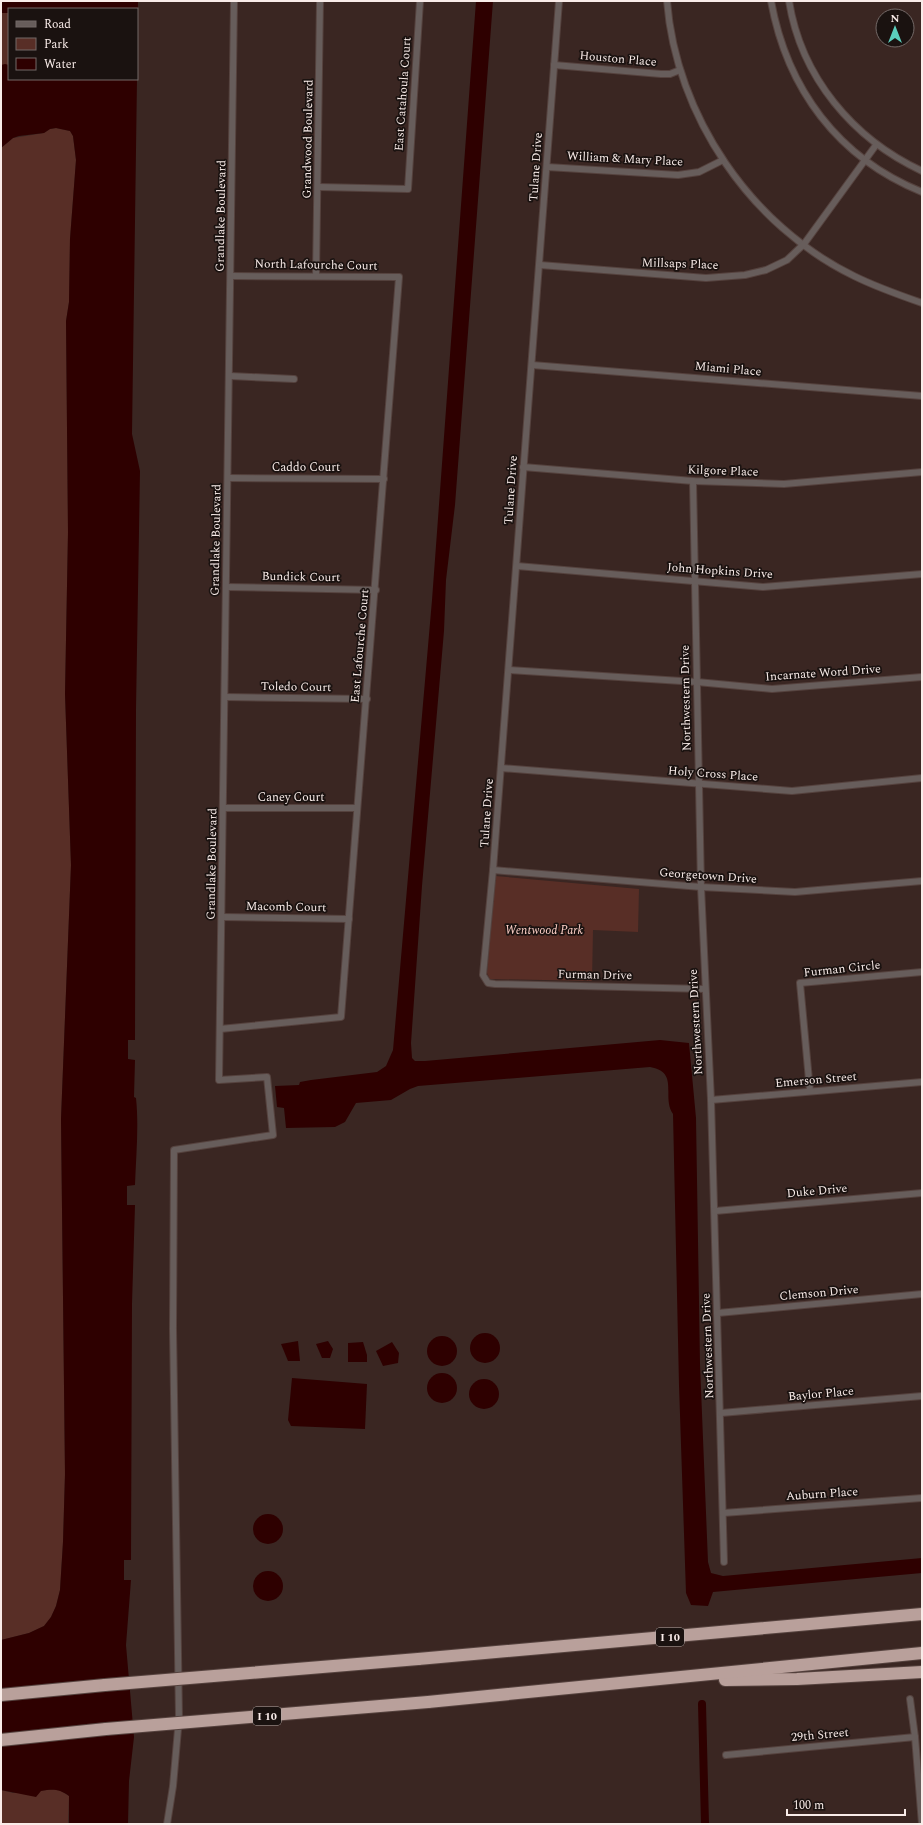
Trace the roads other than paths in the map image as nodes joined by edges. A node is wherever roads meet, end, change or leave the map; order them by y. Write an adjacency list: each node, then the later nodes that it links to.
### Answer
1 (234, 1): 19 (street, Grandlake Boulevard)
2 (320, 1): 15 (street, Grandwood Boulevard)
3 (420, 1): 15 (street, East Catahoula Court)
4 (560, 1): 8 (street, Tulane Drive)
5 (667, 1): 9 (street)
6 (771, 1): 12 (street)
7 (789, 1): 10 (street)
8 (554, 65): 9 (street, Houston Place); 13 (street, Tulane Drive)
9 (680, 70): 11 (street)
10 (876, 145): 12 (street, Millsaps Place); 14 (street)
11 (723, 160): 13 (street, William & Mary Place); 17 (street)
12 (865, 161): 16 (street); 17 (street, Millsaps Place)
13 (547, 166): 18 (street, Tulane Drive)
14 (922, 171)
15 (319, 187): 20 (street, Grandwood Boulevard)
16 (922, 192)
17 (804, 244): 18 (street, Millsaps Place); 22 (street)
18 (540, 265): 23 (street, Tulane Drive)
19 (232, 276): 20 (street, North Lafourche Court); 24 (street, Grandlake Boulevard)
20 (316, 276): 21 (street, North Lafourche Court)
21 (399, 277): 30 (street, East Lafourche Court)
22 (922, 303)
23 (532, 365): 26 (street, Miami Place); 27 (street, Tulane Drive)
24 (230, 376): 25 (street); 29 (street, Grandlake Boulevard)
25 (294, 379)
26 (922, 396)
27 (523, 467): 31 (street, Kilgore Place); 32 (street, Tulane Drive)
28 (922, 472): 31 (street, Kilgore Place)
29 (228, 478): 30 (street, Caddo Court); 35 (street, Grandlake Boulevard)
30 (384, 479): 36 (street, East Lafourche Court)
31 (693, 481): 34 (street, Northwestern Drive)
32 (517, 566): 34 (street, John Hopkins Drive); 37 (street, Tulane Drive)
33 (922, 574): 34 (street, John Hopkins Drive)
34 (696, 582): 39 (street, Northwestern Drive)
35 (226, 587): 36 (street, Bundick Court); 40 (street, Grandlake Boulevard)
36 (376, 590): 41 (street, East Lafourche Court)
37 (509, 670): 39 (street, Incarnate Word Drive); 42 (street, Tulane Drive)
38 (922, 677): 39 (street, Incarnate Word Drive)
39 (696, 682): 44 (street, Northwestern Drive)
40 (225, 697): 41 (street, Toledo Court); 45 (street, Grandlake Boulevard)
41 (367, 699): 46 (street, East Lafourche Court)
42 (501, 768): 44 (street, Holy Cross Place); 47 (street, Tulane Drive)
43 (922, 778): 44 (street, Holy Cross Place)
44 (699, 785): 49 (street, Northwestern Drive)
45 (224, 808): 46 (street, Caney Court); 50 (street, Grandlake Boulevard)
46 (357, 808): 51 (street, East Lafourche Court)
47 (493, 870): 49 (street, Georgetown Drive); 53 (street, Tulane Drive)
48 (922, 881): 49 (street, Georgetown Drive)
49 (701, 887): 54 (street, Northwestern Drive)
50 (222, 917): 51 (street, Macomb Court); 55 (street, Grandlake Boulevard)
51 (349, 919): 55 (street, East Lafourche Court)
52 (922, 972): 57 (street, Furman Circle)
53 (485, 980): 54 (street, Furman Drive)
54 (705, 989): 58 (street, Northwestern Drive)
55 (220, 1029): 77 (street, Grandlake Boulevard)
56 (922, 1082): 57 (street, Emerson Street)
57 (810, 1091): 58 (street, Emerson Street)
58 (711, 1100): 60 (street, Northwestern Drive)
59 (922, 1192): 60 (street, Duke Drive)
60 (715, 1212): 62 (street, Northwestern Drive)
61 (922, 1294): 62 (street, Clemson Drive)
62 (718, 1313): 64 (street, Northwestern Drive)
63 (922, 1396): 64 (street, Baylor Place)
64 (721, 1413): 66 (street, Northwestern Drive)
65 (922, 1498): 66 (street, Auburn Place)
66 (723, 1513): 67 (street, Northwestern Drive)
67 (724, 1562)
68 (922, 1614): 72 (highway, I 10, bridge)
69 (922, 1653): 71 (highway, I 10)
70 (922, 1672): 71 (highway)
71 (649, 1680): 75 (highway, I 10, bridge)
72 (1, 1695)
73 (910, 1699): 74 (street)
74 (915, 1737): 76 (street, 29th Street); 78 (street)
75 (1, 1740)
76 (726, 1755)
77 (167, 1824)
78 (922, 1824)

